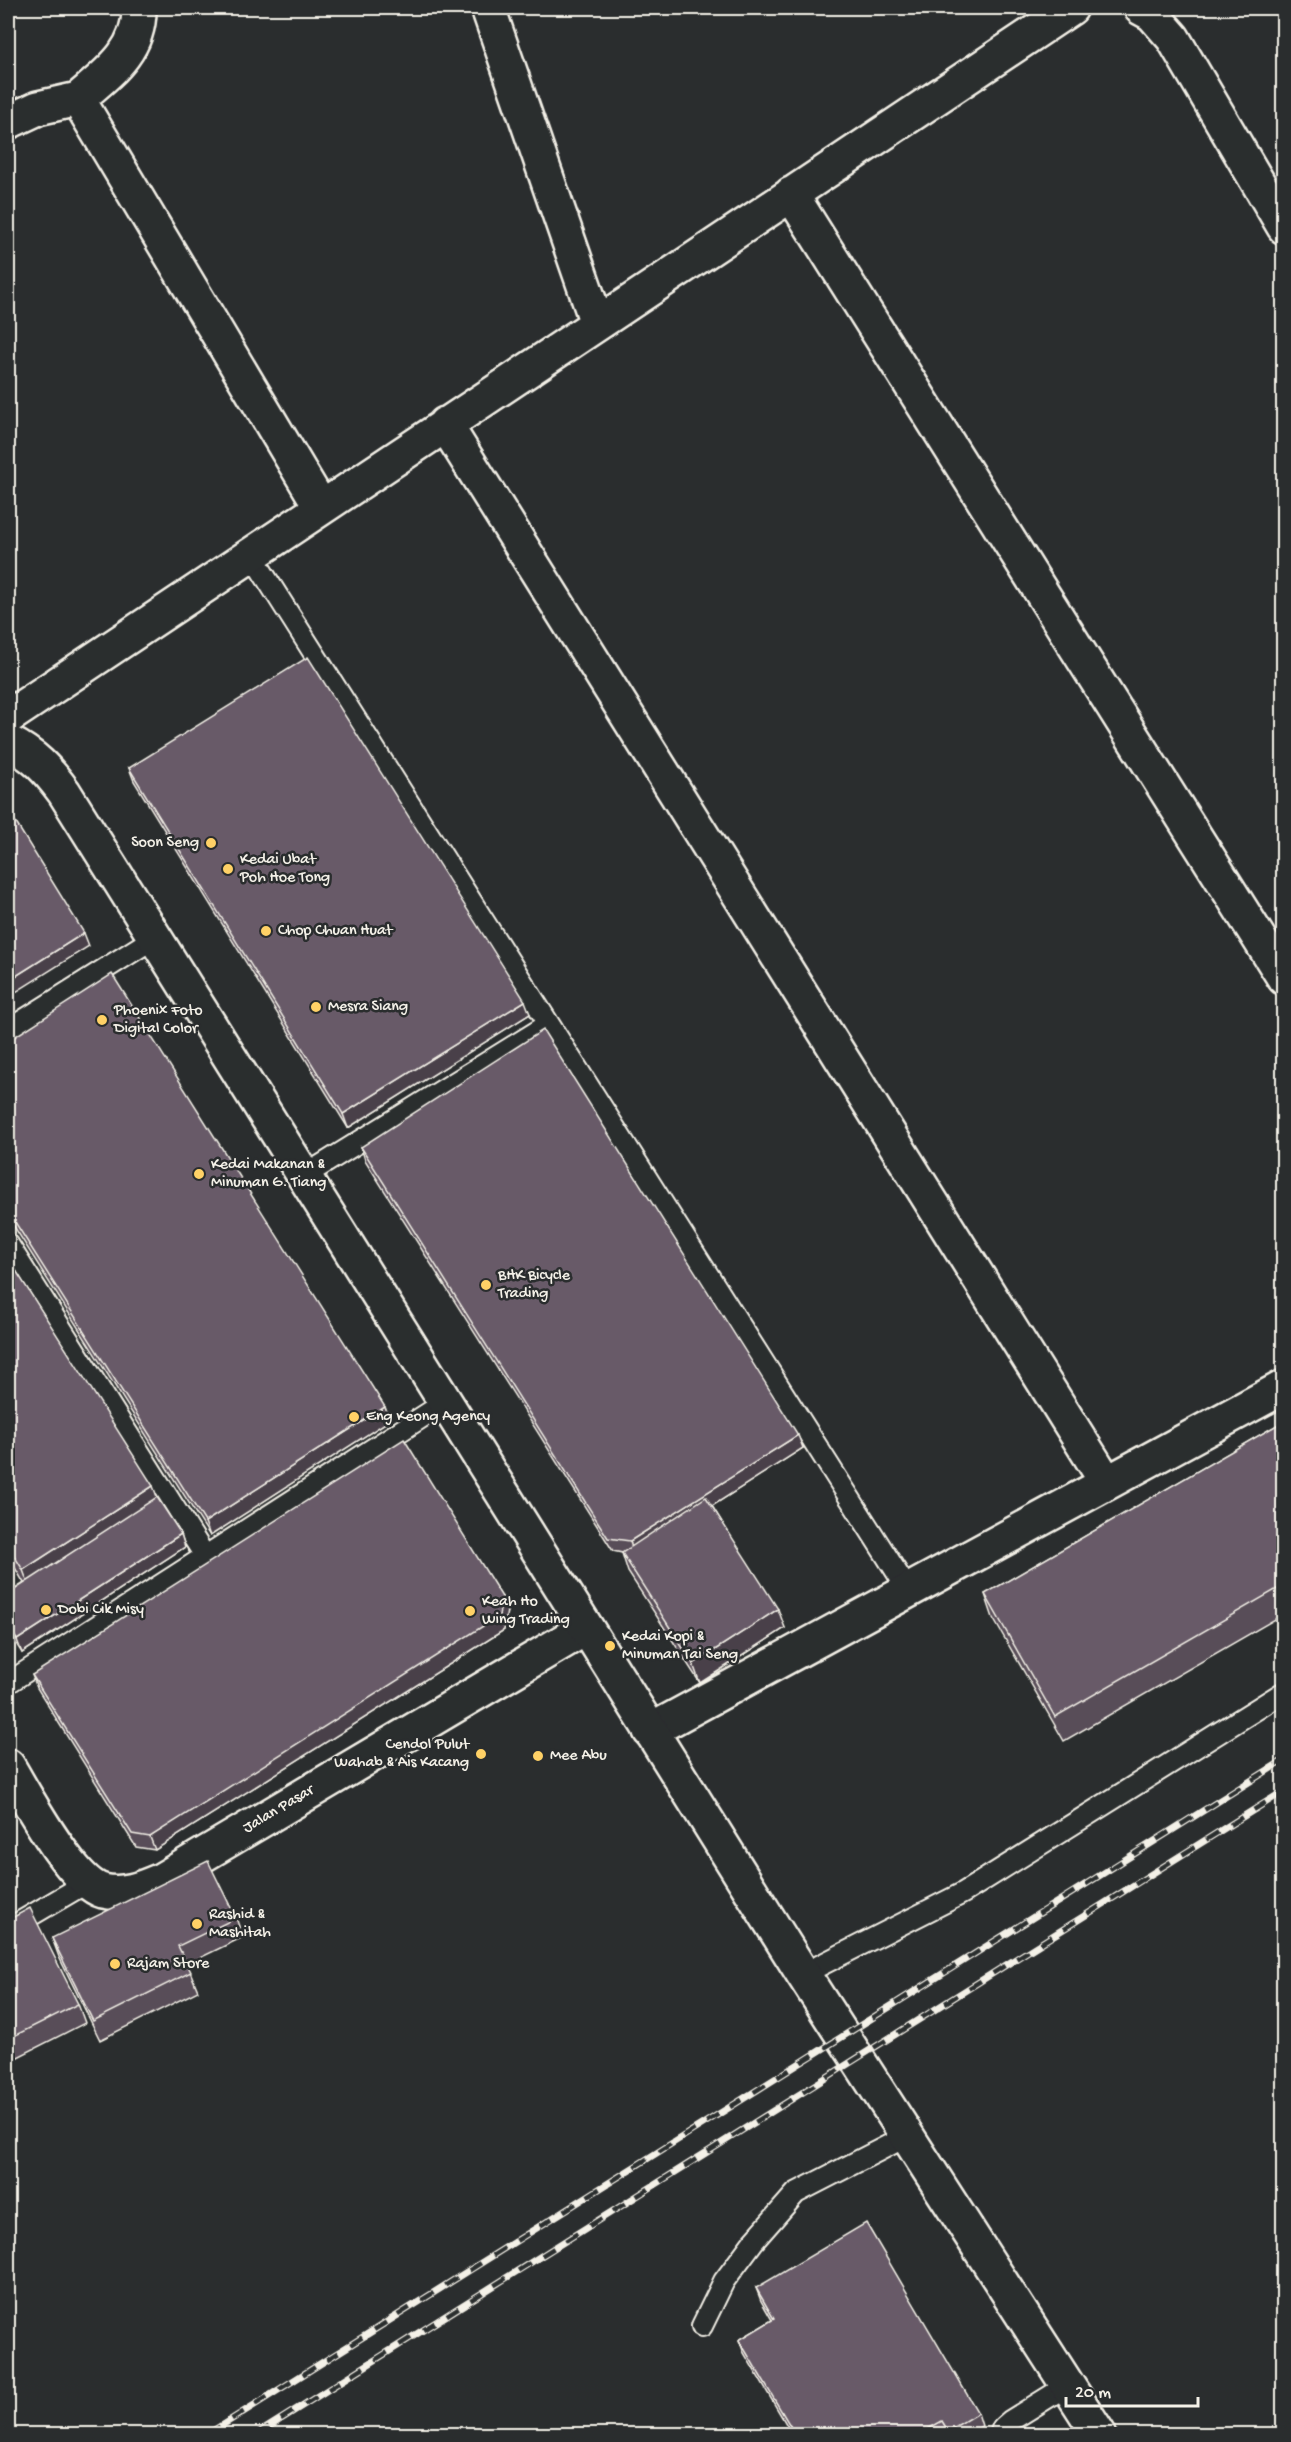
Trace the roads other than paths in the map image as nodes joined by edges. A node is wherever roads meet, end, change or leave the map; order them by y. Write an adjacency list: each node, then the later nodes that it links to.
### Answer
1 (139, 8): 5 (street)
2 (488, 8): 9 (street)
3 (1071, 8): 7 (street)
4 (1141, 8): 8 (street)
5 (78, 99): 6 (street); 11 (street)
6 (8, 122)
7 (791, 194): 9 (street); 16 (street)
8 (1284, 227)
9 (597, 323): 10 (street)
10 (445, 424): 11 (street); 23 (street)
11 (321, 507): 12 (street)
12 (251, 554): 13 (street); 17 (lane)
13 (8, 717)
14 (8, 742): 15 (street)
15 (154, 938): 18 (lane); 19 (street)
16 (1284, 978)
17 (549, 1024): 19 (lane); 25 (lane)
18 (8, 1030)
19 (304, 1176): 22 (street)
20 (8, 1244): 24 (lane)
21 (1284, 1387): 23 (street)
22 (444, 1402): 24 (lane); 26 (street)
23 (1107, 1483): 25 (street)
24 (205, 1556): 27 (lane)
25 (908, 1590): 29 (street)
26 (586, 1628): 29 (street); 31 (street, Jalan Pasar)
27 (8, 1683)
28 (1284, 1692): 33 (lane)
29 (650, 1731): 33 (street)
30 (8, 1766): 31 (street, Jalan Pasar)
31 (88, 1882): 32 (lane)
32 (8, 1929)
33 (803, 1974): 34 (street)
34 (907, 2136): 35 (lane); 36 (street)
35 (702, 2326)
36 (1068, 2385): 37 (lane); 38 (street)
37 (1000, 2434)
38 (1099, 2434)

